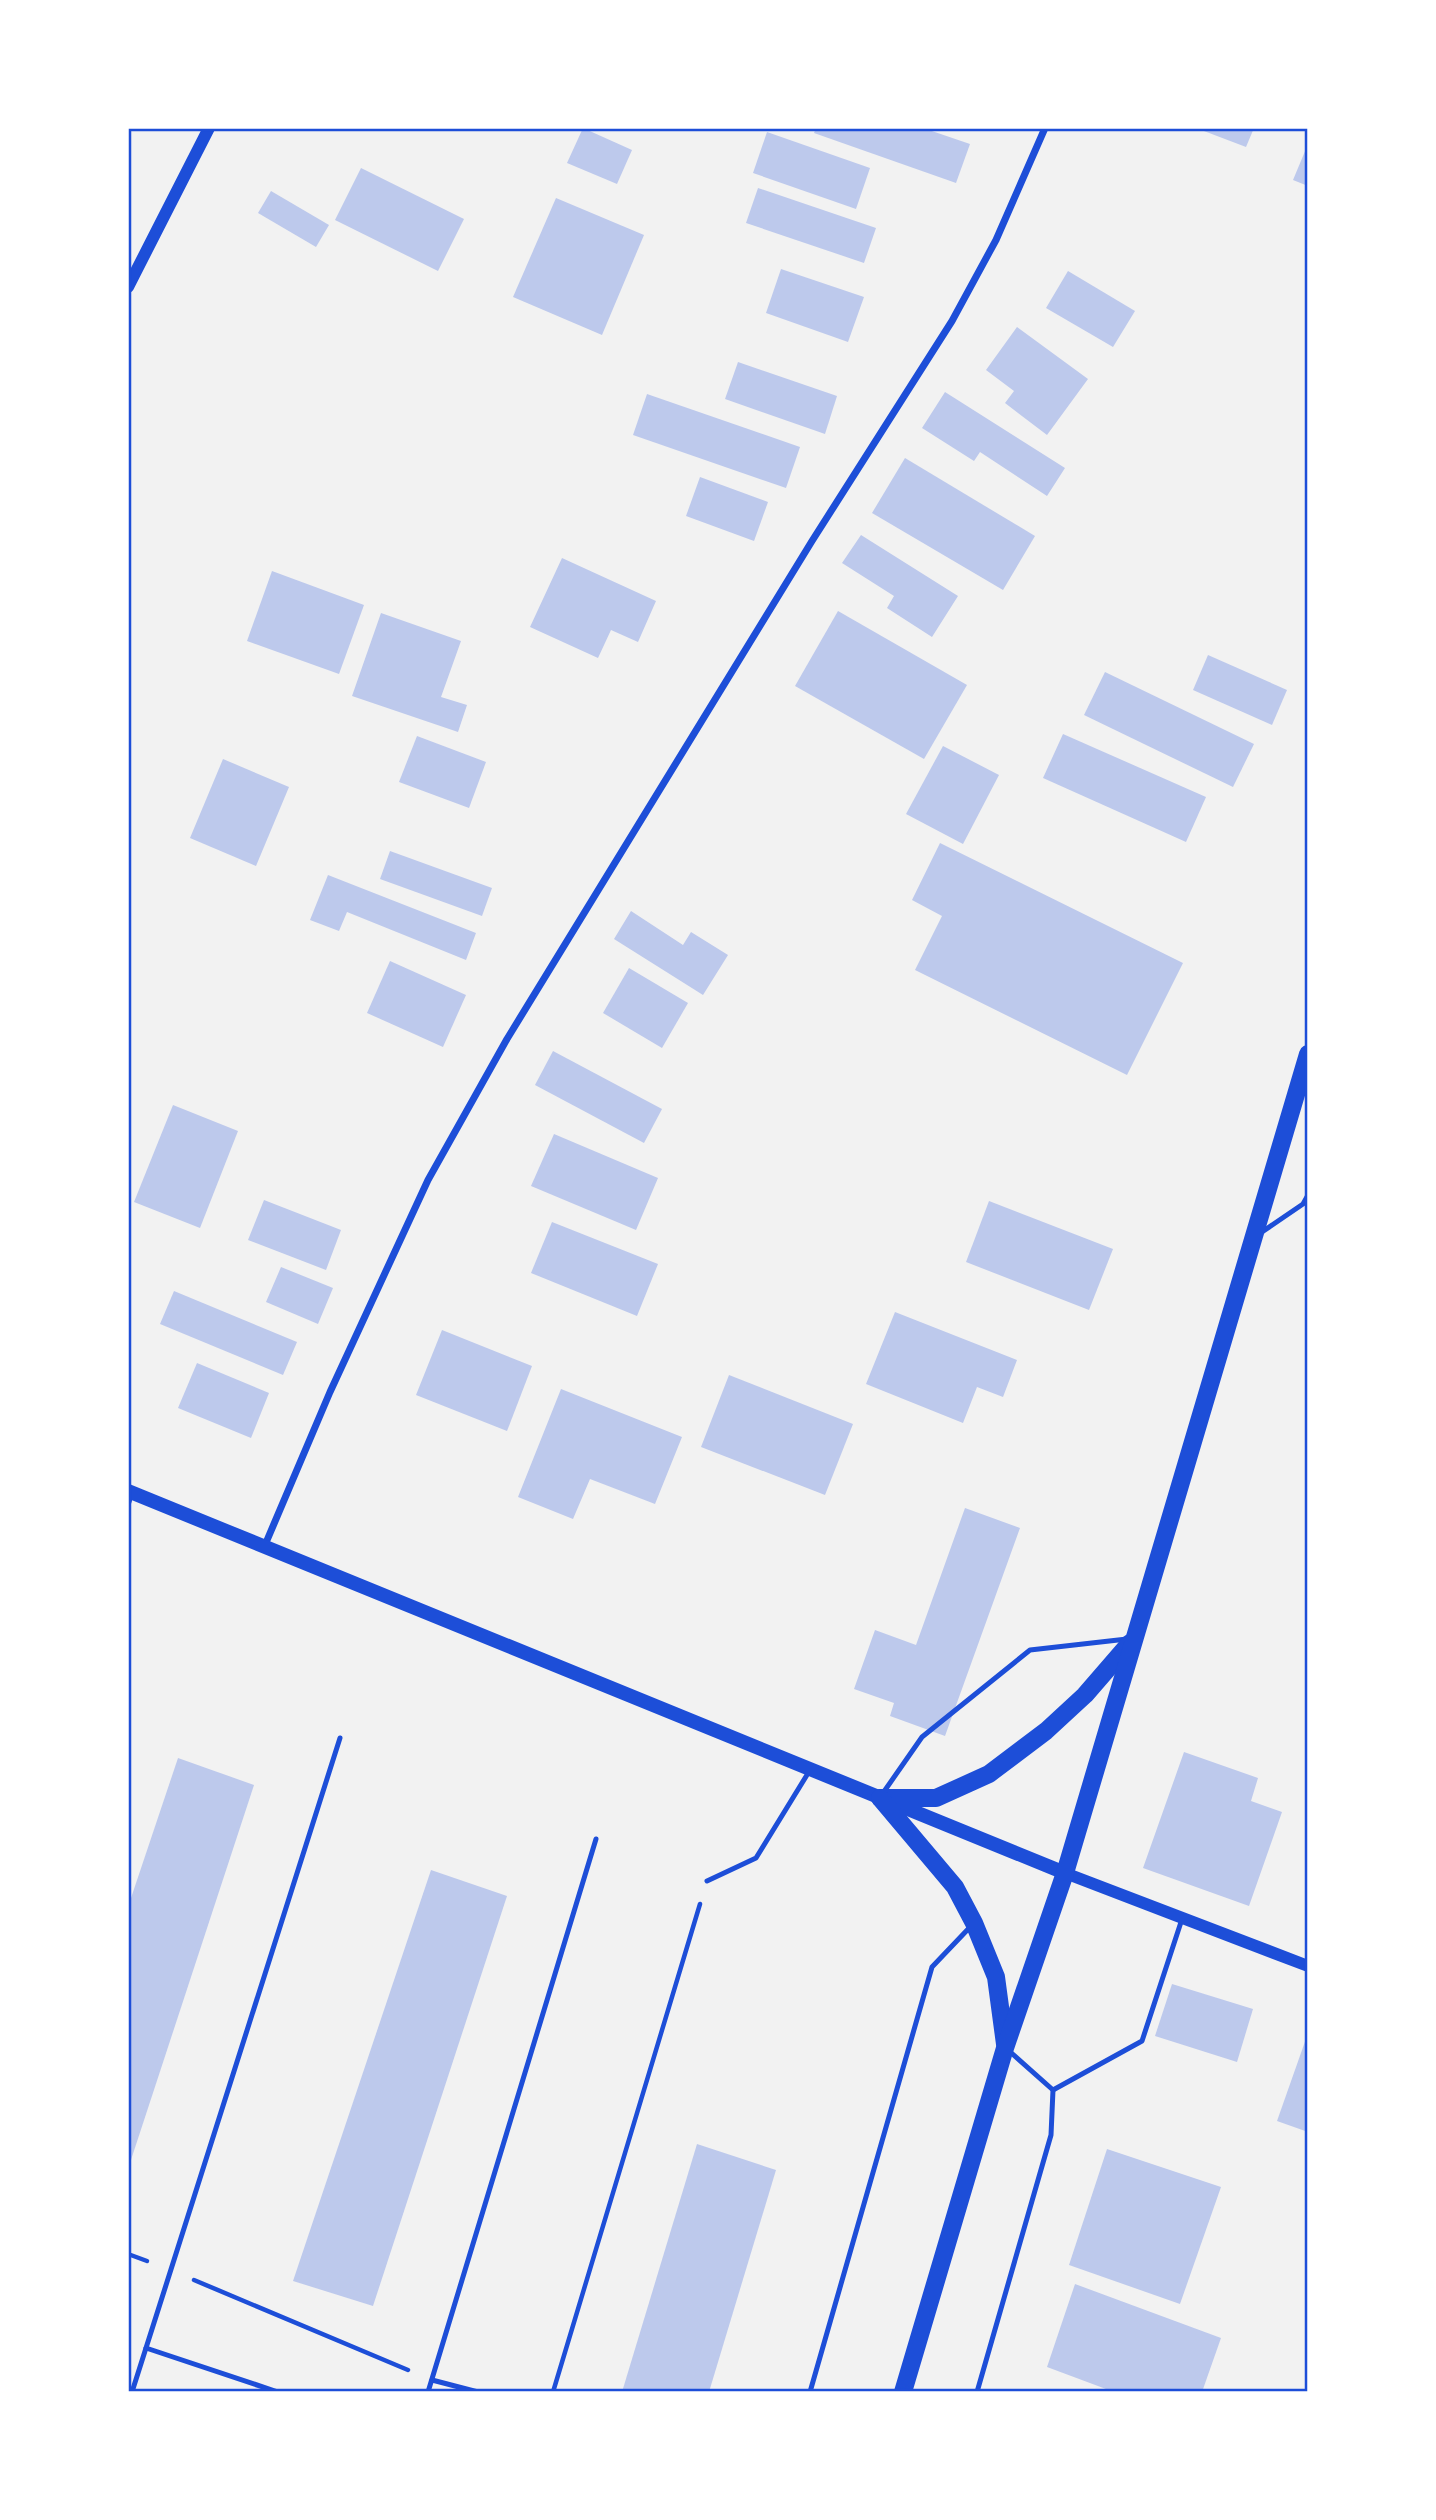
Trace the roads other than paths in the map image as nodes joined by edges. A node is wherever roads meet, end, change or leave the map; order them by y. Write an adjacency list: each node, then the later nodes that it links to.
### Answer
1 (209, 128): 3 (street)
2 (1045, 128): 8 (street)
3 (128, 287)
4 (1308, 1054): 6 (main road)
5 (1308, 1195): 6 (lane)
6 (1254, 1238): 9 (main road)
7 (129, 1496): 8 (main road)
8 (265, 1545): 11 (main road)
9 (1133, 1639): 12 (main road); 12 (lane); 14 (main road)
10 (340, 1738): 21 (lane)
11 (811, 1770): 12 (main road); 15 (lane)
12 (880, 1798): 14 (main road); 17 (main road)
13 (596, 1839): 22 (lane)
14 (1065, 1873): 16 (street); 19 (main road)
15 (707, 1881)
16 (1182, 1918): 18 (street); 20 (lane)
17 (974, 1923): 19 (main road); 27 (lane)
18 (1308, 1966)
19 (1005, 2048): 20 (lane); 28 (main road)
20 (1053, 2090): 29 (lane)
21 (146, 2348): 23 (lane); 24 (lane)
22 (432, 2380): 25 (lane); 26 (lane)
23 (132, 2392)
24 (278, 2392)
25 (428, 2392)
26 (478, 2392)
27 (810, 2392)
28 (903, 2392)
29 (977, 2392)

